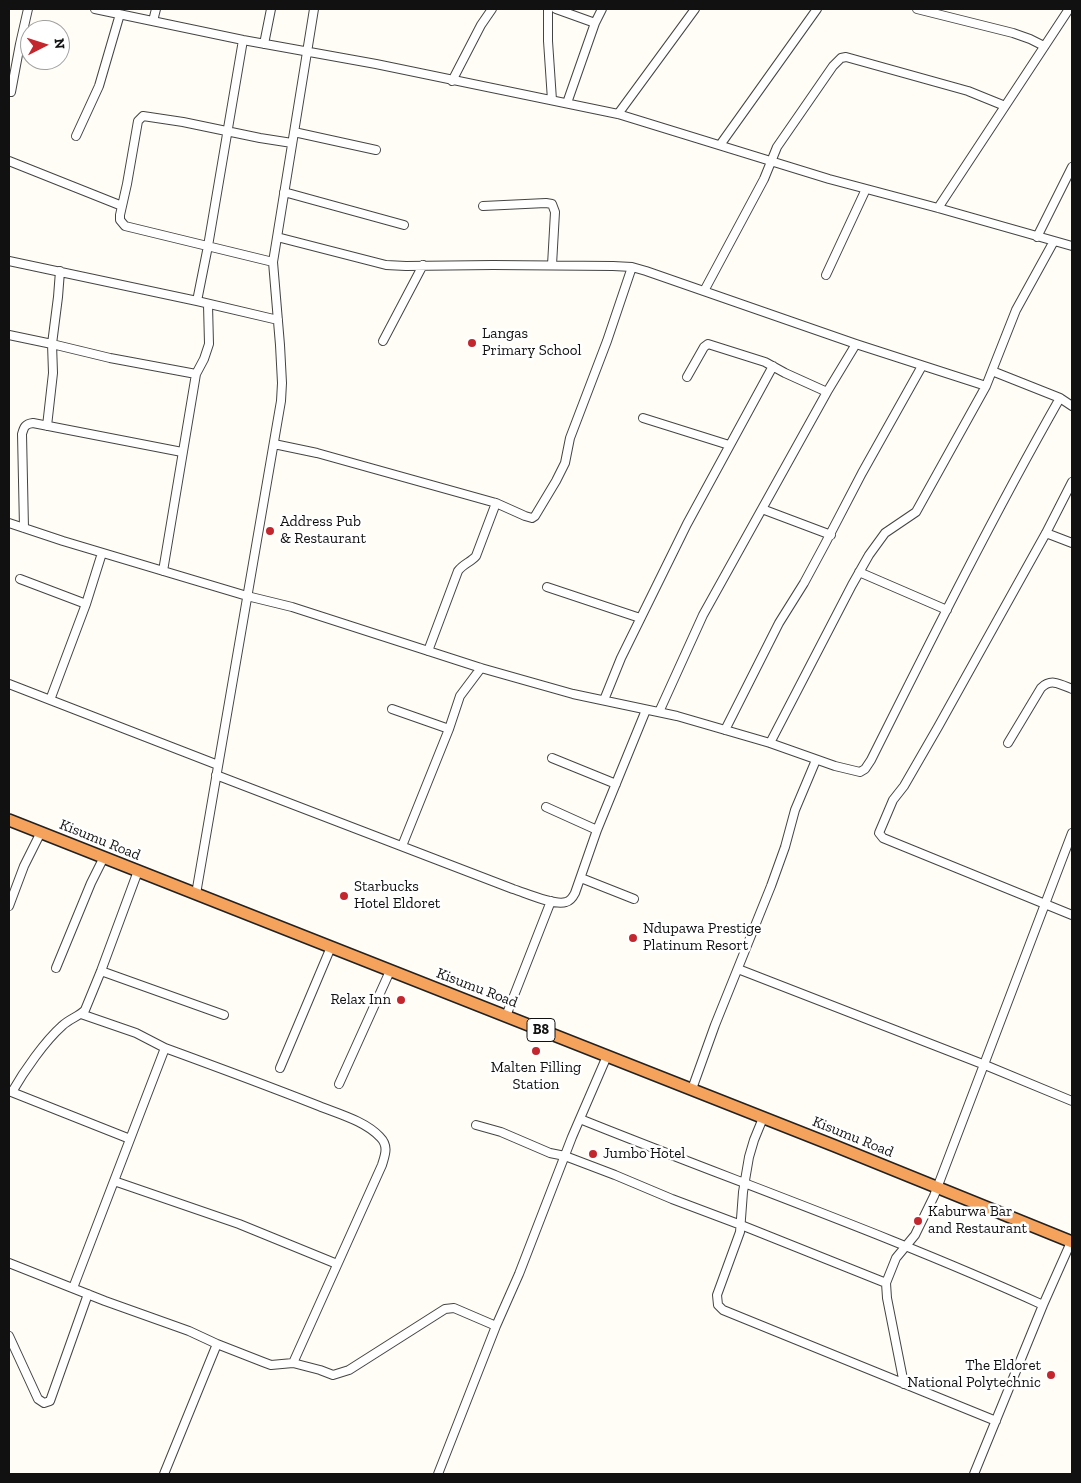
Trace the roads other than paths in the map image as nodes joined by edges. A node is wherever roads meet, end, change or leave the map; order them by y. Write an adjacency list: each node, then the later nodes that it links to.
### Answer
1 (28, 9): 22 (street)
2 (95, 9): 14 (street)
3 (156, 9): 15 (street)
4 (271, 9): 18 (street)
5 (314, 9): 20 (street)
6 (492, 9): 21 (street)
7 (548, 9): 23 (street)
8 (556, 9): 16 (street)
9 (602, 9): 16 (street)
10 (695, 9): 26 (street)
11 (817, 9): 31 (street)
12 (917, 9): 19 (street)
13 (1069, 9): 19 (street)
14 (120, 14): 15 (street); 29 (street)
15 (153, 21): 17 (street)
16 (595, 22): 24 (street)
17 (243, 40): 18 (street); 27 (street)
18 (264, 44): 20 (street)
19 (1044, 46): 25 (street)
20 (307, 52): 21 (street); 28 (street)
21 (452, 81): 23 (street)
22 (11, 92)
23 (552, 100): 24 (street)
24 (567, 103): 26 (street)
25 (1005, 106): 34 (street); 40 (street)
26 (618, 114): 31 (street)
27 (227, 131): 30 (street); 38 (street); 45 (street)
28 (294, 132): 30 (street); 32 (street)
29 (76, 136)
30 (292, 143): 37 (street)
31 (720, 145): 34 (street)
32 (376, 150)
33 (9, 161): 38 (street)
34 (770, 162): 36 (street); 54 (street)
35 (1072, 167): 42 (street)
36 (866, 189): 40 (street); 53 (street)
37 (284, 192): 41 (street); 43 (street)
38 (122, 206): 45 (street)
39 (483, 206): 50 (street)
40 (938, 208): 42 (street)
41 (404, 226)
42 (1037, 236): 44 (street)
43 (277, 237): 48 (street); 49 (street)
44 (1054, 241): 46 (street); 64 (street)
45 (208, 246): 48 (street); 55 (street)
46 (1072, 246)
47 (9, 261): 52 (street)
48 (273, 262): 57 (street)
49 (423, 265): 50 (street); 59 (street)
50 (552, 266): 51 (street)
51 (632, 267): 54 (street); 77 (street)
52 (60, 271): 55 (street); 60 (street)
53 (826, 275)
54 (704, 291): 61 (street)
55 (197, 301): 56 (street)
56 (208, 305): 57 (street); 65 (street)
57 (278, 320): 73 (street)
58 (9, 335): 60 (street)
59 (382, 341)
60 (52, 344): 65 (street); 72 (street)
61 (856, 344): 63 (street); 68 (street)
62 (774, 366): 66 (street); 68 (street); 74 (street)
63 (922, 366): 67 (street); 82 (street)
64 (992, 371): 67 (street); 69 (street)
65 (196, 374): 75 (street)
66 (687, 377)
67 (986, 386): 86 (street)
68 (826, 392): 78 (street)
69 (1060, 398): 70 (street); 91 (street)
70 (1072, 406)
71 (643, 418): 74 (street)
72 (47, 426): 75 (street); 80 (street)
73 (274, 444): 77 (street); 89 (street)
74 (729, 445): 92 (street)
75 (182, 452): 85 (street)
76 (1072, 482): 81 (street)
77 (496, 503): 93 (street)
78 (762, 509): 82 (street); 101 (street)
79 (9, 523): 80 (street)
80 (24, 528): 84 (street)
81 (1046, 533): 83 (street); 123 (street)
82 (831, 535): 103 (street)
83 (1072, 543)
84 (102, 553): 85 (street); 90 (street)
85 (163, 571): 89 (street)
86 (859, 572): 91 (street); 104 (street)
87 (20, 579): 90 (street)
88 (547, 587): 92 (street)
89 (247, 596): 93 (street); 108 (street)
90 (86, 604): 97 (street)
91 (947, 610): 107 (street)
92 (640, 618): 98 (street)
93 (428, 651): 94 (street)
94 (481, 668): 98 (street); 102 (street)
95 (9, 684): 97 (street)
96 (1072, 689): 105 (street)
97 (50, 700): 108 (street)
98 (604, 700): 100 (street)
99 (392, 710): 102 (street)
100 (646, 710): 101 (street); 110 (street)
101 (659, 712): 103 (street)
102 (449, 730): 116 (street)
103 (725, 730): 104 (street)
104 (770, 743): 107 (street)
105 (1008, 743)
106 (552, 758): 110 (street)
107 (816, 760): 128 (street)
108 (218, 765): 109 (street)
109 (216, 775): 116 (street); 120 (street)
110 (616, 784): 113 (street)
111 (546, 808): 113 (street)
112 (9, 820): 114 (highway, Kisumu Road / B8)
113 (597, 830): 119 (street)
114 (41, 832): 117 (highway, Kisumu Road / B8); 124 (street)
115 (1072, 837): 123 (street)
116 (402, 846): 122 (street)
117 (104, 857): 118 (highway, Kisumu Road / B8); 127 (street)
118 (138, 871): 120 (highway, Kisumu Road / B8); 129 (street)
119 (581, 878): 121 (street); 122 (street)
120 (196, 894): 126 (highway, Kisumu Road / B8)
121 (634, 899)
122 (551, 901): 133 (street)
123 (1044, 904): 125 (street); 136 (street)
124 (9, 906)
125 (1072, 915)
126 (331, 947): 130 (highway, Kisumu Road / B8); 137 (street)
127 (56, 968)
128 (738, 969): 136 (street); 139 (street)
129 (101, 970): 131 (street); 132 (street)
130 (390, 971): 133 (highway, Kisumu Road / B8); 138 (street)
131 (81, 1014): 134 (street); 140 (street)
132 (224, 1015)
133 (506, 1016): 135 (highway, Kisumu Road / B8)
134 (165, 1048): 145 (street); 154 (street)
135 (607, 1056): 139 (highway, Kisumu Road / B8); 143 (street)
136 (984, 1065): 141 (street); 149 (street)
137 (280, 1068)
138 (339, 1084)
139 (692, 1089): 142 (highway, Kisumu Road / B8)
140 (10, 1091): 145 (street)
141 (1072, 1101)
142 (763, 1118): 148 (street); 149 (highway, Kisumu Road / B8)
143 (580, 1119): 146 (street); 148 (street)
144 (476, 1124): 146 (street)
145 (130, 1139): 147 (street)
146 (565, 1156): 150 (street); 159 (street)
147 (114, 1181): 154 (street); 156 (street)
148 (745, 1182): 150 (street); 152 (street)
149 (936, 1186): 151 (highway, Kisumu Road / B8); 152 (street)
150 (741, 1225): 155 (street); 163 (street)
151 (1072, 1242): 158 (street)
152 (907, 1246): 155 (street); 158 (street)
153 (9, 1263): 156 (street)
154 (337, 1264): 162 (street)
155 (886, 1283): 163 (street)
156 (73, 1288): 157 (street)
157 (88, 1294): 160 (street); 161 (street)
158 (1043, 1305): 164 (street)
159 (496, 1326): 162 (street); 166 (street)
160 (9, 1336)
161 (217, 1344): 162 (street); 165 (street)
162 (293, 1363)
163 (904, 1384): 164 (street)
164 (996, 1421): 167 (street)
165 (164, 1474)
166 (438, 1474)
167 (974, 1474)

